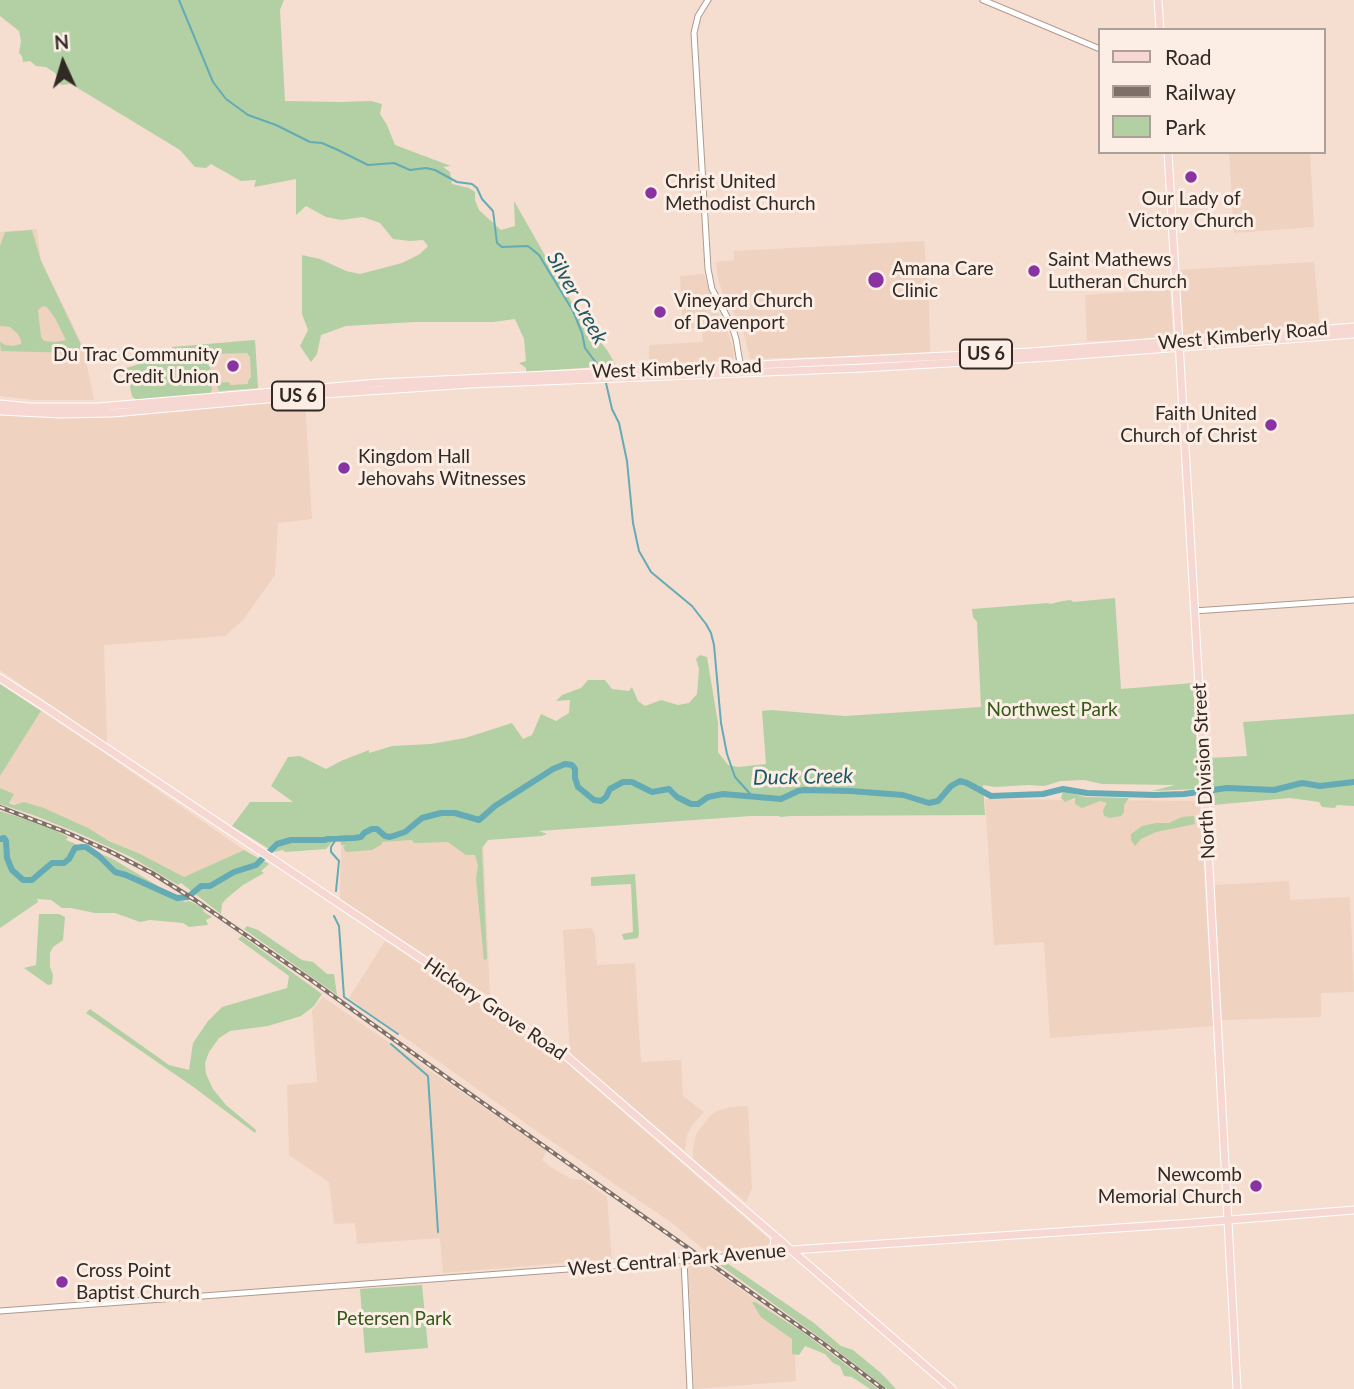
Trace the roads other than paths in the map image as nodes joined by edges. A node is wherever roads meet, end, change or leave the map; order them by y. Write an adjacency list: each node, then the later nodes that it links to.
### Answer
1 (708, 0): 10 (street)
2 (983, 0): 5 (street)
3 (1158, 0): 4 (main road)
4 (1160, 28)
5 (1098, 48)
6 (1168, 154): 9 (main road, North Division Street)
7 (1354, 327): 9 (main road, West Kimberly Road / US 6)
8 (1354, 334): 9 (main road, West Kimberly Road / US 6)
9 (1179, 344): 10 (main road, West Kimberly Road / US 6); 14 (main road, North Division Street)
10 (741, 369): 12 (main road, West Kimberly Road / US 6)
11 (1, 408): 12 (main road, West Kimberly Road / US 6); 12 (main road, West Kimberly Road / US 6)
12 (128, 408)
13 (1354, 600): 14 (street)
14 (1194, 611): 17 (main road, North Division Street)
15 (0, 678): 18 (main road, Hickory Grove Road)
16 (1354, 1210): 17 (main road, West Central Park Avenue)
17 (1228, 1220): 19 (main road, West Central Park Avenue); 27 (main road, North Division Street)
18 (775, 1236): 20 (main road, Hickory Grove Road); 21 (main road)
19 (815, 1249): 20 (main road, West Central Park Avenue); 23 (main road)
20 (792, 1250): 21 (street, West Central Park Avenue); 23 (main road, Hickory Grove Road)
21 (768, 1253): 22 (street, West Central Park Avenue)
22 (684, 1260): 24 (street, West Central Park Avenue); 25 (street)
23 (809, 1265): 26 (main road, Hickory Grove Road)
24 (0, 1311)
25 (690, 1389)
26 (952, 1389)
27 (1237, 1389)

